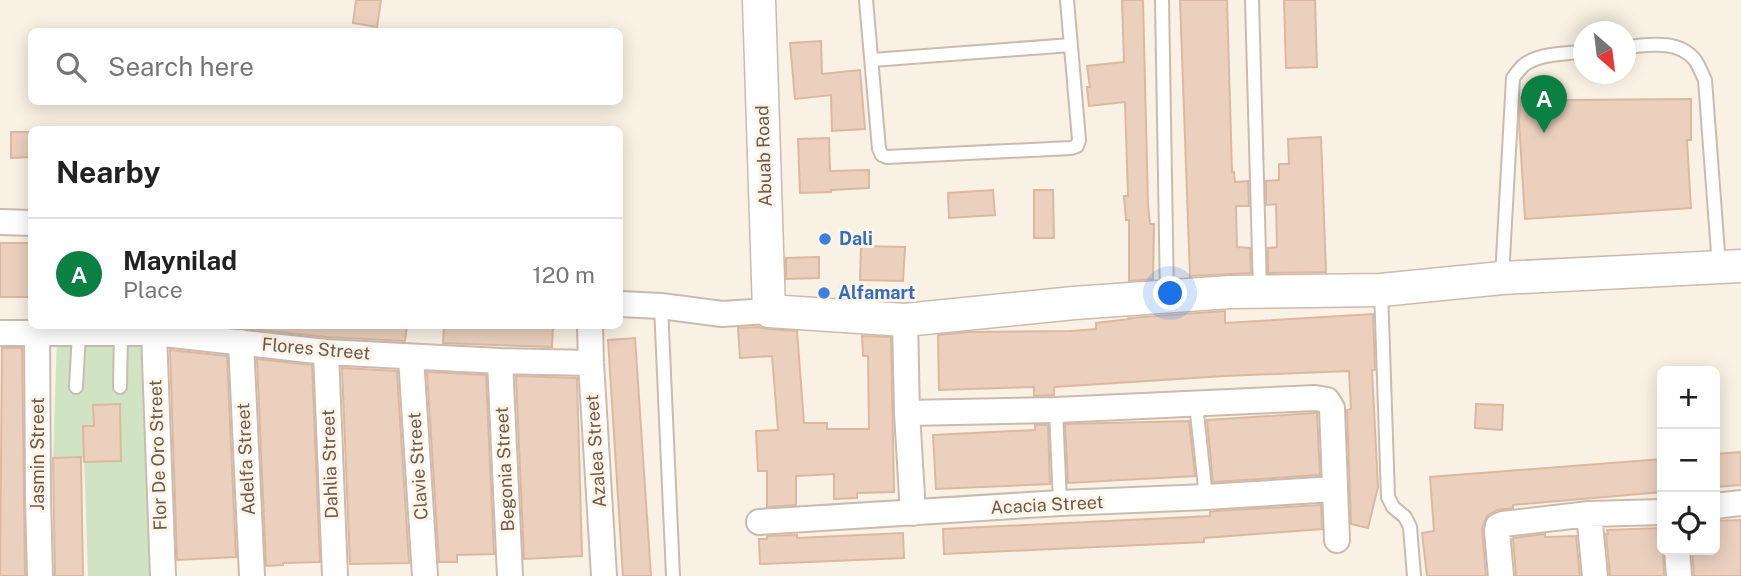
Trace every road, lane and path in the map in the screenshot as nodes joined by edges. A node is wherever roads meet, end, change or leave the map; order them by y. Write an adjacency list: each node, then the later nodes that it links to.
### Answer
1 (759, 0): 19 (street, Abuab Road)
2 (866, 0): 9 (lane)
3 (1067, 0): 6 (lane)
4 (1162, 0): 16 (lane)
5 (1252, 0): 14 (lane)
6 (1071, 45): 9 (lane); 9 (lane)
7 (1636, 46): 12 (lane)
8 (1573, 53): 13 (lane)
9 (872, 60)
10 (0, 222): 11 (street)
11 (28, 223)
12 (1730, 266): 13 (street)
13 (1502, 278): 15 (street)
14 (1260, 290): 15 (street); 16 (street)
15 (1381, 290): 56 (lane)
16 (1167, 296): 20 (street)
17 (623, 304): 18 (street)
18 (661, 306): 19 (street); 55 (lane)
19 (769, 311): 20 (street)
20 (905, 320): 36 (street)
21 (590, 329): 31 (street, Azalea Street)
22 (165, 331): 26 (street, Flores Street); 27 (street, Flores Street); 49 (street, Flor De Oro Street)
23 (0, 332): 24 (street, Flores Street)
24 (37, 333): 25 (street, Flores Street); 48 (street, Jasmin Street)
25 (79, 333): 26 (street, Flores Street); 32 (lane)
26 (121, 333): 33 (lane)
27 (241, 342): 28 (street, Flores Street); 50 (street, Adelfa Street)
28 (326, 352): 29 (street, Flores Street); 51 (street, Dahlia Street)
29 (411, 357): 30 (street, Flores Street); 52 (street, Clavie Street)
30 (500, 361): 31 (street, Flores Street); 53 (street, Begonia Street)
31 (591, 363): 54 (street, Azalea Street)
32 (76, 387)
33 (120, 387)
34 (1196, 404): 35 (street); 37 (street); 38 (lane)
35 (1056, 410): 36 (street); 39 (lane)
36 (907, 413): 43 (street)
37 (1335, 489): 38 (street, Acacia Street); 46 (street)
38 (1206, 497): 39 (street, Acacia Street)
39 (1060, 503): 43 (street, Acacia Street)
40 (1741, 503): 41 (street)
41 (1720, 505)
42 (1657, 512): 44 (street)
43 (913, 513): 45 (street, Acacia Street)
44 (1589, 514): 57 (street); 58 (street)
45 (759, 522)
46 (1337, 540)
47 (1677, 555): 59 (street)
48 (40, 576)
49 (163, 576)
50 (253, 576)
51 (335, 576)
52 (425, 576)
53 (510, 576)
54 (604, 576)
55 (673, 576)
56 (1414, 576)
57 (1501, 576)
58 (1595, 576)
59 (1679, 576)

